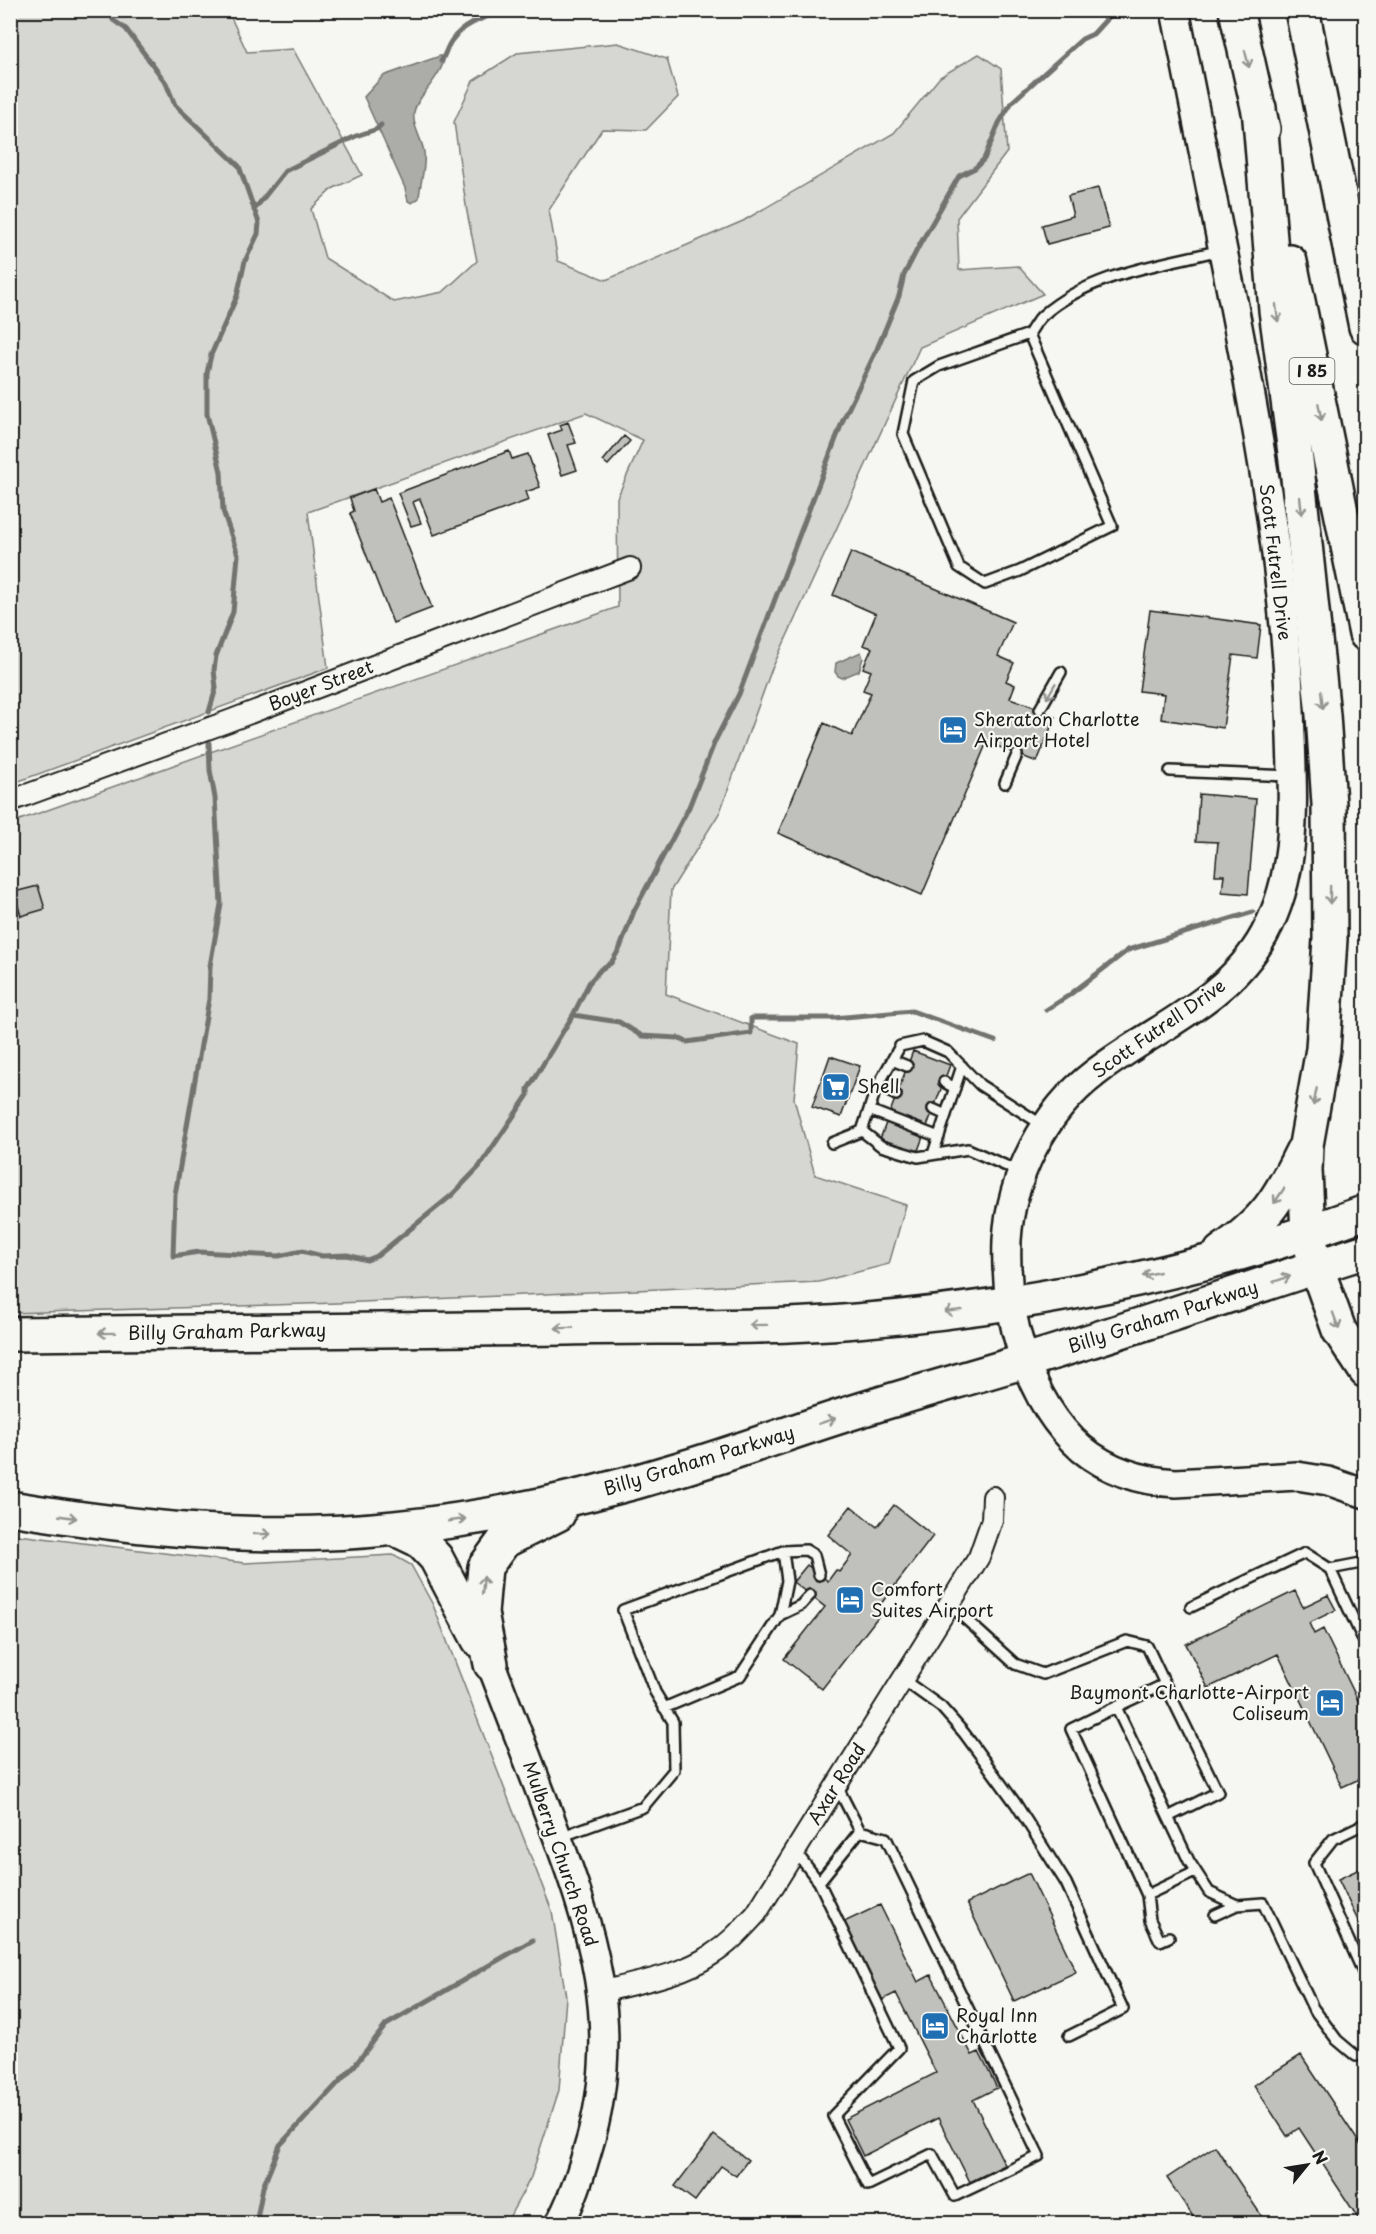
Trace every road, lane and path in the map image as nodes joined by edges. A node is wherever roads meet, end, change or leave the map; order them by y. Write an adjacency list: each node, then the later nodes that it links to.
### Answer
1 (1175, 10): 6 (street, Scott Futrell Drive)
2 (1236, 10): 4 (highway, I 85, one-way to 4)
3 (1302, 14): 5 (highway); 7 (highway)
4 (1259, 108): 10 (highway, I 85, one-way to 10); 32 (highway, one-way to 32)
5 (1365, 246)
6 (1223, 250): 8 (lane); 15 (street, Scott Futrell Drive)
7 (1365, 327)
8 (1029, 334): 8 (lane)
9 (630, 568): 17 (street, Boyer Street)
10 (1365, 634)
11 (1061, 672): 12 (lane, one-way to 12)
12 (1040, 709)
13 (1017, 755): 16 (lane)
14 (1170, 771): 15 (lane)
15 (1292, 776): 28 (street, Scott Futrell Drive)
16 (1005, 783)
17 (10, 801)
18 (892, 1060): 19 (lane); 20 (lane); 22 (lane)
19 (907, 1066)
20 (962, 1066): 23 (lane); 28 (lane)
21 (944, 1082): 23 (lane)
22 (878, 1086): 24 (lane); 26 (lane)
23 (955, 1088): 27 (lane)
24 (896, 1095)
25 (933, 1109): 27 (lane)
26 (869, 1110): 29 (lane); 30 (lane)
27 (946, 1115): 30 (lane)
28 (1046, 1127): 34 (street, Scott Futrell Drive)
29 (862, 1131): 31 (lane); 33 (lane)
30 (939, 1137): 33 (lane)
31 (832, 1143)
32 (1306, 1145): 36 (highway); 38 (highway, one-way to 38)
33 (933, 1154): 34 (lane)
34 (1022, 1173): 40 (street, Scott Futrell Drive)
35 (1365, 1212): 36 (highway, Billy Graham Parkway)
36 (1308, 1233): 38 (highway, Billy Graham Parkway); 39 (highway)
37 (1365, 1251): 39 (highway, Billy Graham Parkway)
38 (1208, 1261): 40 (highway, Billy Graham Parkway, one-way to 40)
39 (1316, 1266): 42 (highway, Billy Graham Parkway, one-way to 39); 43 (highway, one-way to 43)
40 (1011, 1302): 41 (highway, Billy Graham Parkway, one-way to 41); 42 (street, Scott Futrell Drive)
41 (10, 1334)
42 (1026, 1361): 44 (highway, Billy Graham Parkway, one-way to 42); 45 (street, Scott Futrell Drive)
43 (1365, 1371)
44 (627, 1485): 48 (highway, Billy Graham Parkway, one-way to 44); 58 (highway, one-way to 44)
45 (1365, 1494)
46 (993, 1497): 54 (street, Axar Road)
47 (10, 1508): 48 (highway, Billy Graham Parkway, one-way to 48)
48 (394, 1528): 58 (highway)
49 (783, 1551): 52 (lane); 56 (lane); 62 (lane)
50 (1365, 1562): 51 (lane)
51 (1330, 1569): 55 (lane); 57 (lane)
52 (819, 1575)
53 (810, 1595): 56 (lane)
54 (949, 1604): 59 (street, Axar Road); 60 (lane)
55 (1191, 1607)
56 (780, 1615): 62 (lane)
57 (1365, 1646)
58 (491, 1664): 67 (street, Mulberry Church Road)
59 (902, 1679): 63 (street, Axar Road); 77 (lane)
60 (1165, 1684): 61 (lane); 64 (lane)
61 (1116, 1707): 64 (lane); 71 (lane)
62 (664, 1708): 67 (lane)
63 (836, 1785): 66 (lane); 68 (street, Axar Road)
64 (1168, 1817): 69 (lane)
65 (1365, 1823): 75 (lane)
66 (860, 1831): 70 (lane); 70 (lane)
67 (558, 1838): 76 (street, Mulberry Church Road)
68 (795, 1850): 70 (lane); 76 (street, Axar Road)
69 (1195, 1872): 71 (lane); 72 (lane)
70 (819, 1882)
71 (1147, 1895): 74 (lane)
72 (1237, 1905): 73 (lane); 78 (lane)
73 (1215, 1915)
74 (1169, 1937)
75 (1365, 1979)
76 (602, 1992): 79 (street, Mulberry Church Road)
77 (1069, 2036)
78 (1365, 2054)
79 (559, 2223)

